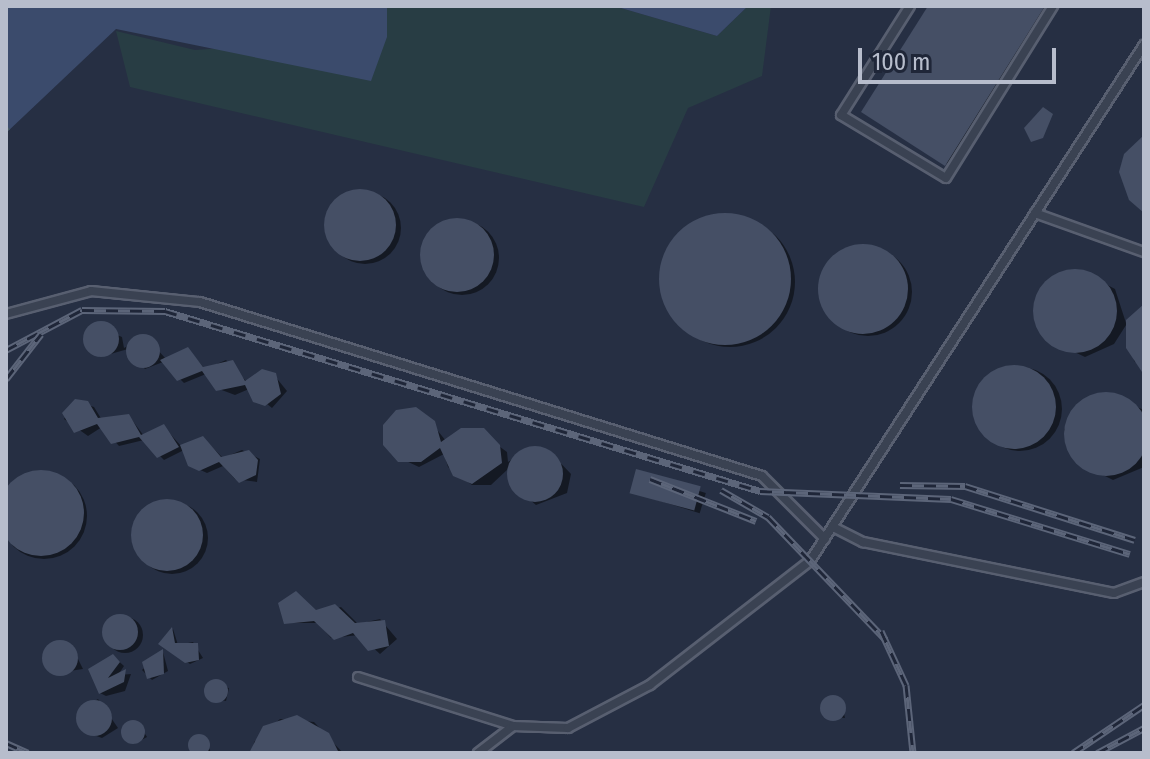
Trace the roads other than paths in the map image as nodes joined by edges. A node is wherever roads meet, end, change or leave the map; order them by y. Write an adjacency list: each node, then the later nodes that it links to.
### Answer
1 (910, 6): 2 (lane)
2 (1053, 6)
3 (1144, 45): 4 (lane)
4 (1035, 213): 5 (lane); 7 (lane)
5 (1144, 252)
6 (6, 314): 8 (lane)
7 (833, 527): 8 (lane); 9 (lane)
8 (825, 539): 11 (lane)
9 (1144, 582)
10 (358, 677): 11 (lane)
11 (513, 726): 12 (lane)
12 (478, 753)

